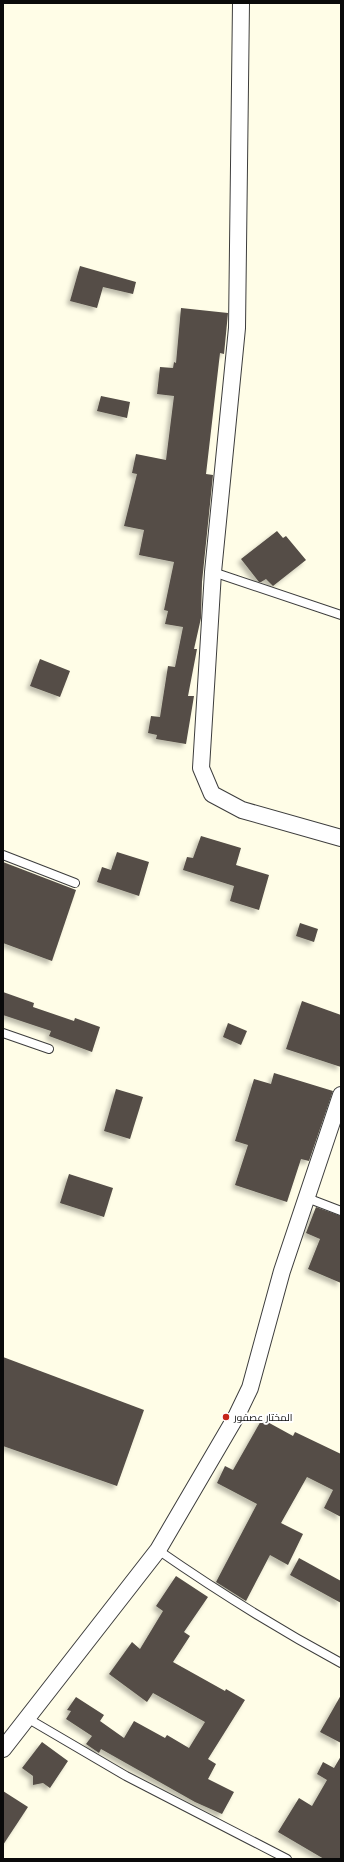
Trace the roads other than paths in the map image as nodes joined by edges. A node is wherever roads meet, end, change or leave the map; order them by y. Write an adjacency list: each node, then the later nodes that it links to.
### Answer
1 (241, 3): 2 (street)
2 (213, 572): 3 (lane); 4 (street)
3 (341, 615)
4 (341, 838)
5 (3, 855): 6 (lane)
6 (75, 883)
7 (3, 1033): 8 (lane)
8 (49, 1049)
9 (341, 1095): 10 (street)
10 (307, 1198): 11 (lane); 12 (street)
11 (341, 1211)
12 (158, 1550): 13 (lane); 14 (street)
13 (341, 1663)
14 (27, 1718): 15 (street); 16 (lane)
15 (3, 1749)
16 (287, 1859)

